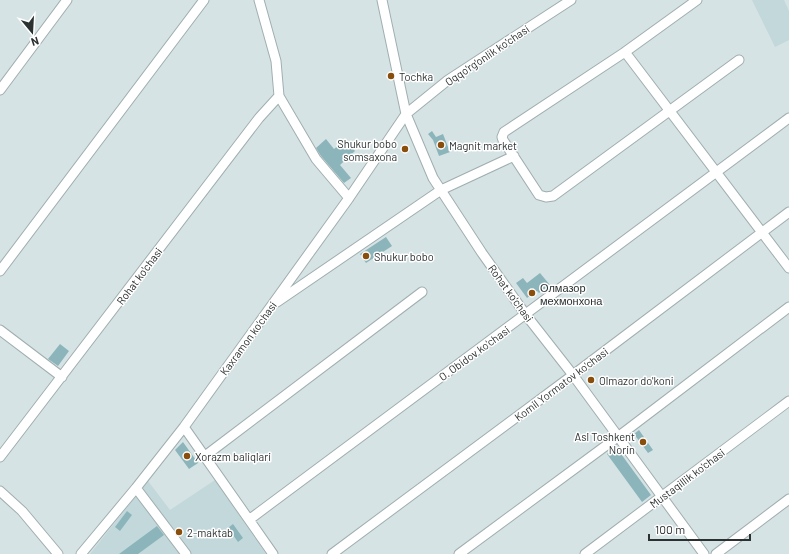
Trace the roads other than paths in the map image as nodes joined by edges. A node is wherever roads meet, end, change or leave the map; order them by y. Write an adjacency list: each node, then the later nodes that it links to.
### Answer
1 (67, 0): 9 (street)
2 (204, 0): 21 (street)
3 (259, 0): 10 (street)
4 (382, 0): 12 (street, Rohat ko'chasi)
5 (571, 0): 12 (street, Oqqo'rg'onlik ko'chasi)
6 (697, 0): 7 (street)
7 (625, 52): 11 (street); 14 (street)
8 (739, 60): 11 (street)
9 (0, 90)
10 (279, 96): 17 (street); 28 (street, Rohat ko'chasi)
11 (670, 111): 14 (street); 15 (street)
12 (406, 114): 16 (street, Rohat ko'chasi); 17 (street, Kaxramon ko'chasi)
13 (789, 118): 15 (street, O. Obidov ko'chasi)
14 (514, 156): 16 (street)
15 (717, 173): 19 (street); 25 (street, O. Obidov ko'chasi)
16 (442, 190): 23 (street); 25 (street, Rohat ko'chasi)
17 (349, 198): 23 (street, Kaxramon ko'chasi)
18 (789, 212): 19 (street, Komil Yormatov ko'chasi)
19 (762, 232): 20 (street); 27 (street, Komil Yormatov ko'chasi)
20 (789, 268)
21 (0, 271)
22 (422, 292): 32 (street)
23 (271, 306): 30 (street, Kaxramon ko'chasi)
24 (789, 307): 31 (street)
25 (526, 315): 27 (street, Rohat ko'chasi); 38 (street, O. Obidov ko'chasi)
26 (0, 330): 28 (street)
27 (573, 375): 31 (street, Rohat ko'chasi); 43 (street, Komil Yormatov ko'chasi)
28 (62, 377): 33 (street, Rohat ko'chasi)
29 (789, 401): 36 (street, Mustaqillik ko'chasi)
30 (184, 427): 32 (street); 34 (street, Kaxramon ko'chasi)
31 (619, 436): 36 (street, Rohat ko'chasi); 44 (street)
32 (205, 456): 38 (street)
33 (0, 457)
34 (136, 488): 40 (street, Kaxramon ko'chasi); 41 (street)
35 (0, 491): 39 (street)
36 (662, 497): 45 (street, Mustaqillik ko'chasi); 46 (street, Rohat ko'chasi)
37 (789, 499): 47 (street)
38 (250, 519): 42 (street)
39 (58, 554)
40 (81, 554)
41 (186, 554)
42 (273, 554)
43 (332, 554)
44 (459, 554)
45 (585, 554)
46 (704, 554)
47 (716, 554)

